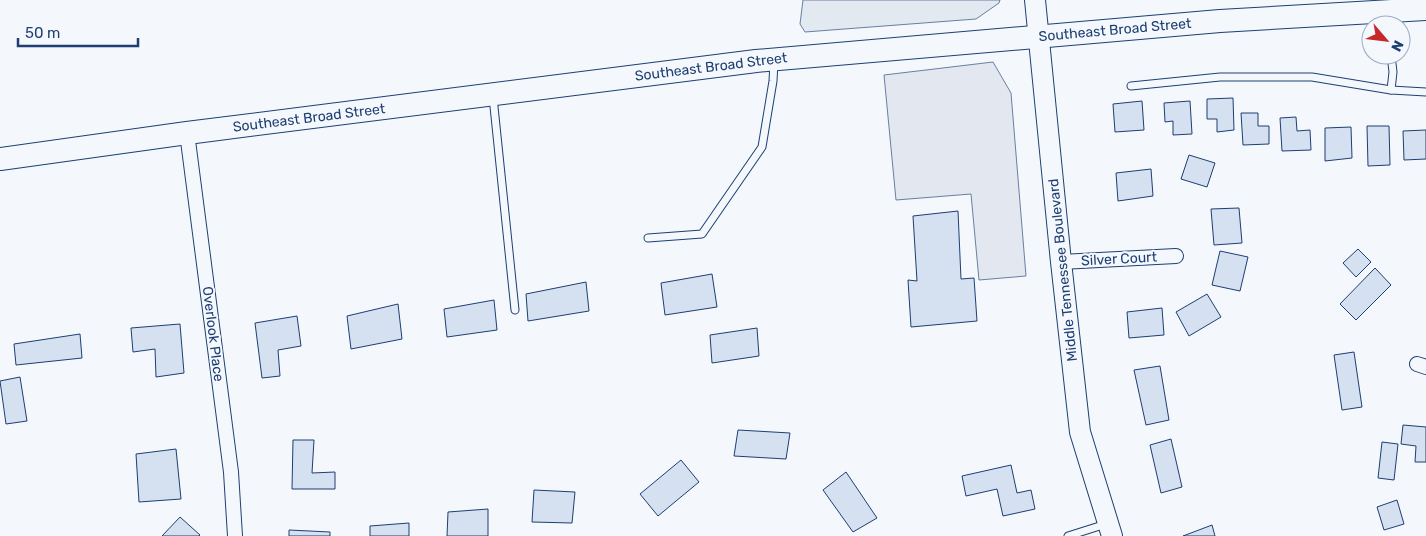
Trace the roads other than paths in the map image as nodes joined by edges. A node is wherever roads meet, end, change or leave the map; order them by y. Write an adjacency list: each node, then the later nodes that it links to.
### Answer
1 (1035, 0): 3 (main road, Middle Tennessee Boulevard)
2 (1426, 9): 3 (main road, Southeast Broad Street)
3 (1038, 36): 4 (main road, Southeast Broad Street); 14 (main road, Middle Tennessee Boulevard)
4 (774, 59): 9 (main road, Southeast Broad Street); 12 (lane)
5 (1392, 65): 7 (lane)
6 (1131, 86): 7 (lane)
7 (1391, 90): 8 (lane)
8 (1426, 92)
9 (493, 94): 10 (main road, Southeast Broad Street); 15 (lane)
10 (187, 133): 11 (main road, Southeast Broad Street); 17 (street, Overlook Place)
11 (0, 159)
12 (648, 238)
13 (1176, 256): 14 (street, Silver Court)
14 (1061, 262): 16 (main road, Middle Tennessee Boulevard)
15 (515, 310)
16 (1110, 530): 18 (lane)
17 (235, 536)
18 (1068, 536)

